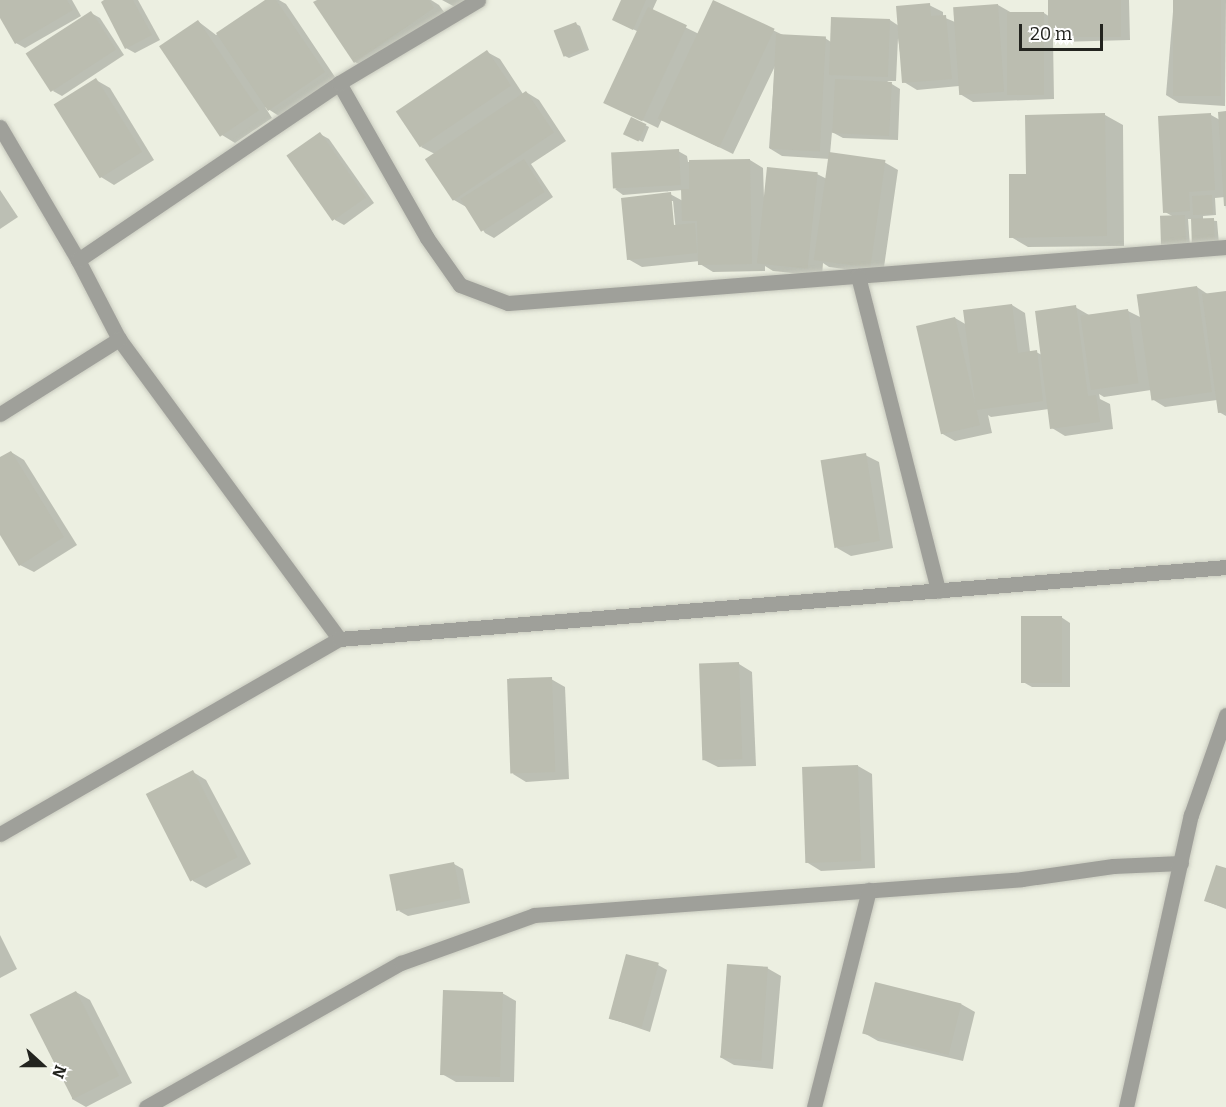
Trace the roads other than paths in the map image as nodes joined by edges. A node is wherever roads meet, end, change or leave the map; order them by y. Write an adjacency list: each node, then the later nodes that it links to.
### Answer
1 (478, 0): 2 (street)
2 (339, 83): 5 (street); 6 (street)
3 (0, 127): 5 (street)
4 (1226, 247): 6 (street)
5 (78, 260): 7 (street)
6 (858, 276): 10 (street)
7 (119, 339): 8 (street); 11 (street)
8 (0, 414)
9 (1226, 567): 10 (street)
10 (938, 591): 11 (street)
11 (339, 639): 13 (street)
12 (1226, 715): 14 (street)
13 (0, 834)
14 (1181, 863): 15 (street); 18 (street)
15 (869, 890): 16 (street); 17 (street)
16 (146, 1107)
17 (813, 1107)
18 (1126, 1107)

